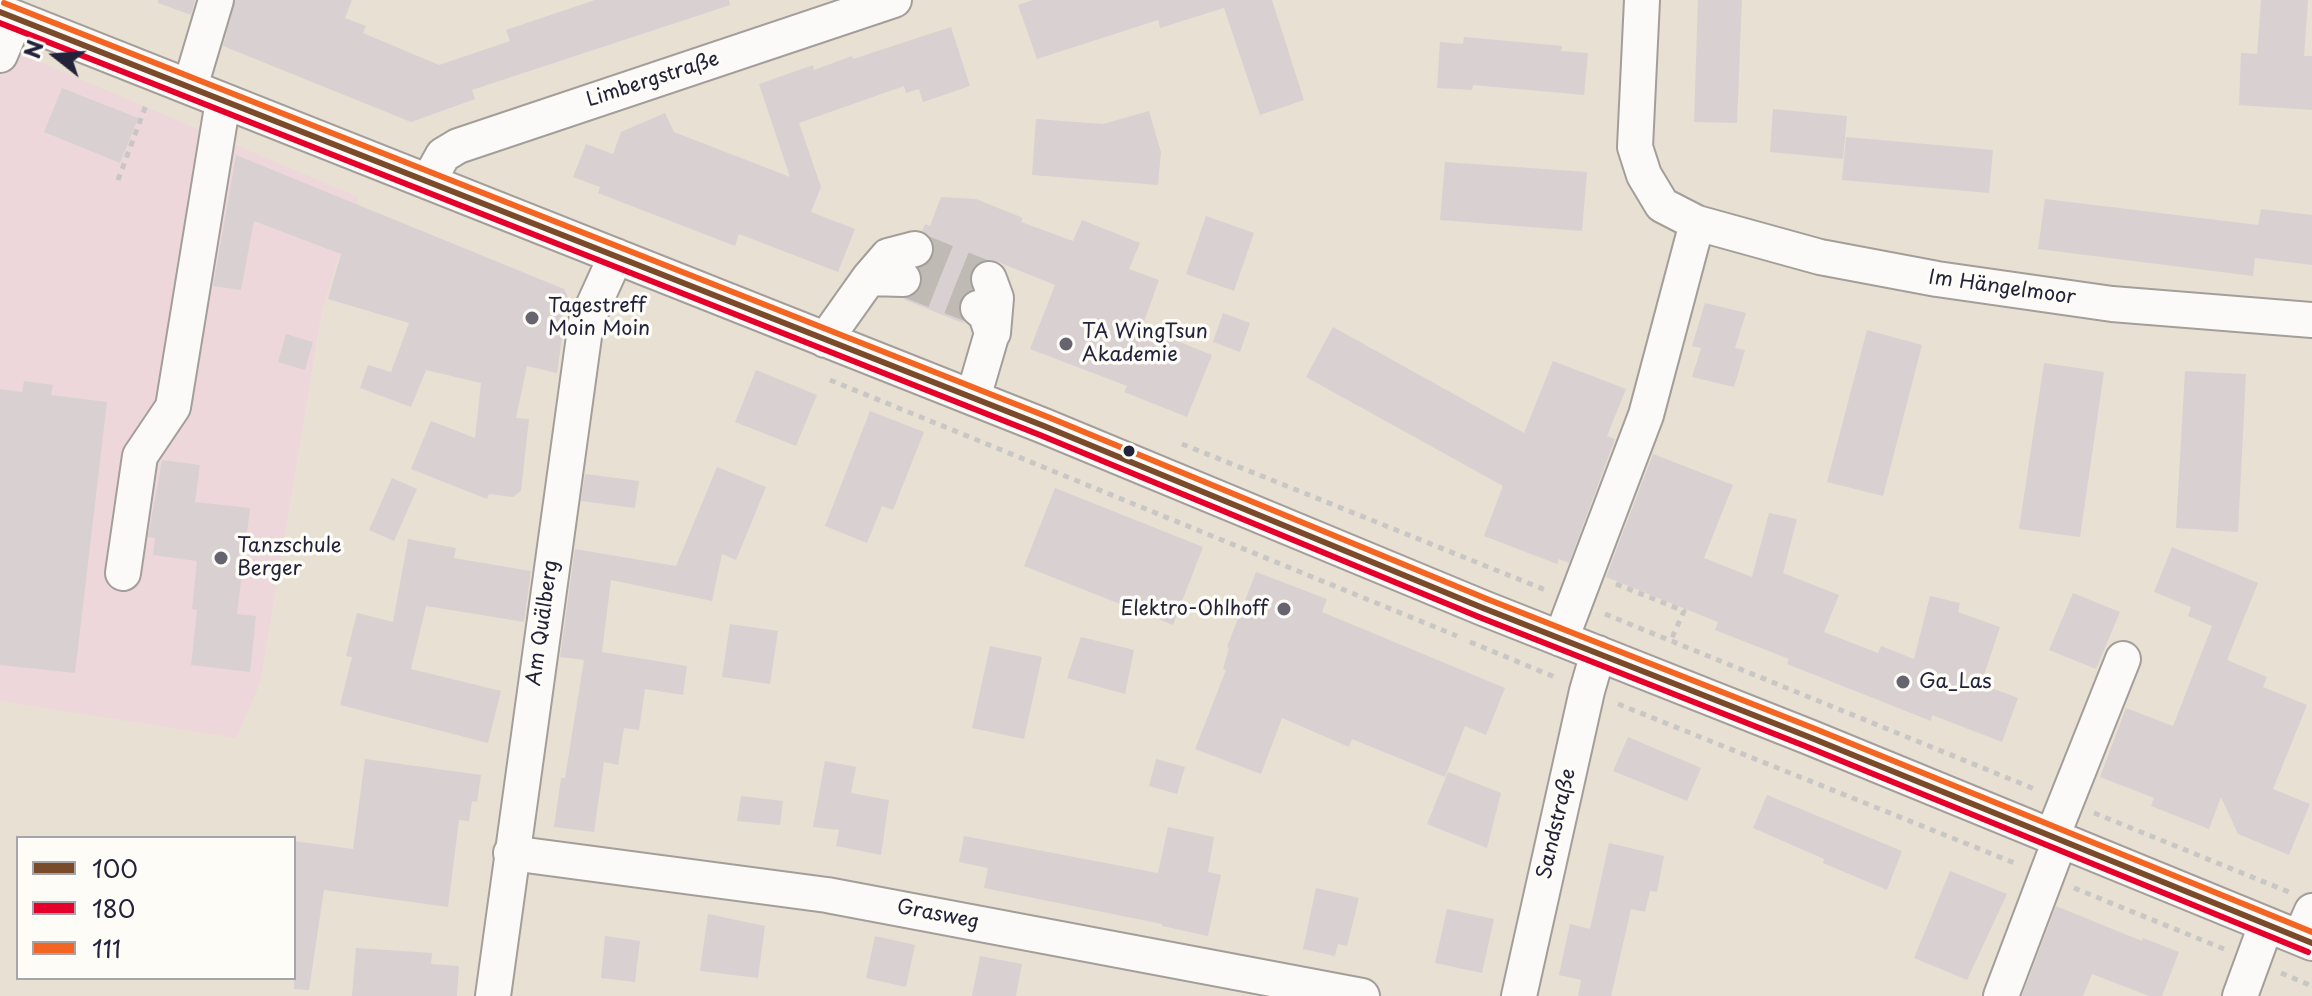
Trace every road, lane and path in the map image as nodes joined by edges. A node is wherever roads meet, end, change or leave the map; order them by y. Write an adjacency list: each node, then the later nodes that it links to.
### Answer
1 (216, 0): 6 (street)
2 (894, 0): 10 (street, Limbergstraße)
3 (1642, 0): 11 (street, Im Hängelmoor)
4 (8, 15): 5 (street); 6 (street)
5 (0, 55)
6 (190, 87): 7 (street)
7 (223, 101): 10 (street); 20 (street)
8 (146, 105): 9 (path)
9 (118, 180)
10 (428, 182): 12 (street)
11 (1697, 223): 15 (street, Im Hängelmoor); 22 (street)
12 (616, 256): 16 (street); 30 (street, Am Quälberg)
13 (896, 269): 16 (street)
14 (986, 307): 18 (street)
15 (2312, 320)
16 (825, 340): 18 (street)
17 (816, 374): 27 (path)
18 (973, 398): 23 (street)
19 (1169, 439): 22 (path)
20 (123, 573)
21 (1615, 583): 24 (path)
22 (1575, 602): 23 (street); 24 (path)
23 (1561, 639): 25 (street)
24 (1671, 640): 28 (path)
25 (1598, 653): 27 (street, Sandstraße); 29 (street)
26 (2123, 659): 28 (street)
27 (1587, 691): 31 (path); 38 (street, Sandstraße)
28 (2066, 802): 29 (street); 32 (path)
29 (2056, 839): 31 (street); 33 (street)
30 (511, 853): 36 (street, Am Quälberg); 37 (street, Grasweg)
31 (2045, 876): 34 (path); 39 (street)
32 (2307, 923): 33 (street)
33 (2266, 925): 34 (street)
34 (2251, 960): 35 (path); 40 (street)
35 (2312, 986)
36 (493, 996)
37 (1362, 996)
38 (1519, 996)
39 (2001, 996)
40 (2240, 996)

